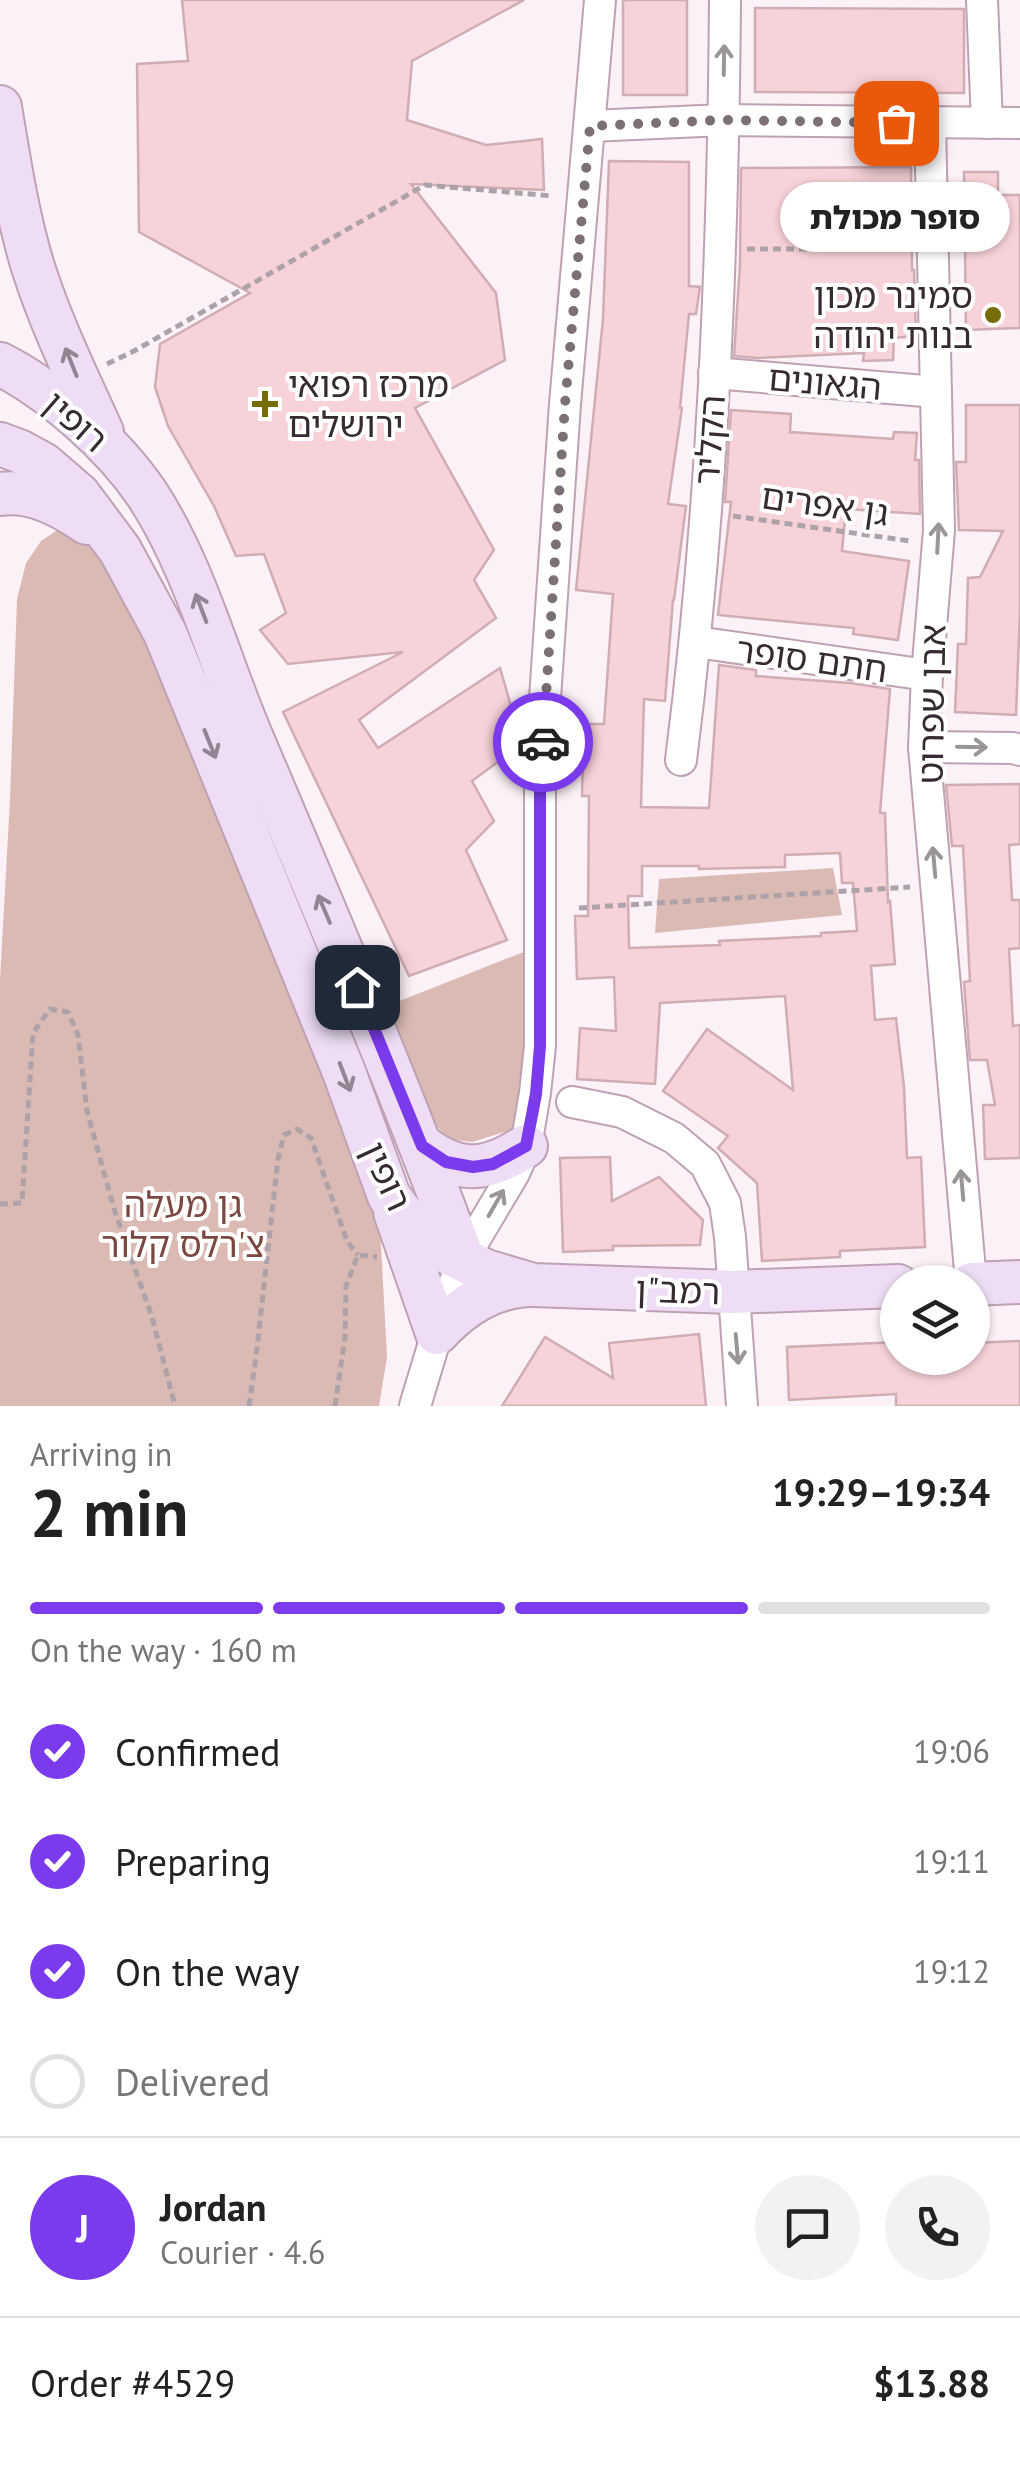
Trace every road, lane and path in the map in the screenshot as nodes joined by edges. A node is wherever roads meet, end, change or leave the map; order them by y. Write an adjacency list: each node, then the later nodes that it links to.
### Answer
1 (600, 0): 9 (street)
2 (725, 0): 5 (street, הקליר, one-way to 2)
3 (982, 0): 8 (street)
4 (0, 107): 15 (street, one-way to 4)
5 (724, 120): 7 (street); 9 (street); 14 (street, הקליר)
6 (1020, 123): 8 (street)
7 (930, 124): 8 (street); 12 (street, אבן שפרוט)
8 (987, 124)
9 (590, 126): 10 (street)
10 (583, 199): 15 (path); 32 (street)
11 (768, 248): 12 (path)
12 (933, 250): 16 (street, אבן שפרוט)
13 (0, 364): 18 (street, רופין)
14 (714, 373): 16 (street, הגאונים); 20 (street, הקליר)
15 (78, 378): 18 (street)
16 (936, 392): 21 (street, אבן שפרוט, one-way to 16)
17 (0, 444): 22 (street, רופין)
18 (111, 451): 31 (street, רופין, one-way to 18)
19 (0, 494): 22 (street)
20 (705, 512): 21 (path, גן אפרים); 23 (street, הקליר)
21 (938, 544): 24 (street, אבן שפרוט)
22 (120, 550): 33 (street, רופין, one-way to 33)
23 (696, 642): 24 (street, חתם סופר); 27 (street, הקליר)
24 (927, 675): 25 (street, אבן שפרוט)
25 (924, 747): 26 (street, one-way to 26); 28 (street, אבן שפרוט, one-way to 25)
26 (1020, 750)
27 (681, 760)
28 (936, 885): 29 (path); 38 (street, אבן שפרוט, one-way to 28)
29 (579, 908)
30 (572, 1102): 43 (street)
31 (422, 1146): 32 (street); 37 (street, רופין)
32 (526, 1146): 37 (street, one-way to 32)
33 (389, 1196): 36 (street); 37 (street, רופין)
34 (0, 1204): 45 (path)
35 (358, 1255): 36 (path); 46 (path); 47 (path)
36 (410, 1259): 44 (street)
37 (464, 1260): 41 (street, רמב"ן); 44 (street)
38 (970, 1265)
39 (1020, 1282): 40 (street)
40 (990, 1283)
41 (533, 1285): 43 (street, רמב"ן); 44 (street)
42 (880, 1287): 43 (street, רמב"ן)
43 (732, 1292): 49 (street, one-way to 49)
44 (437, 1334): 48 (street)
45 (175, 1406)
46 (249, 1406)
47 (335, 1406)
48 (415, 1406)
49 (742, 1406)

